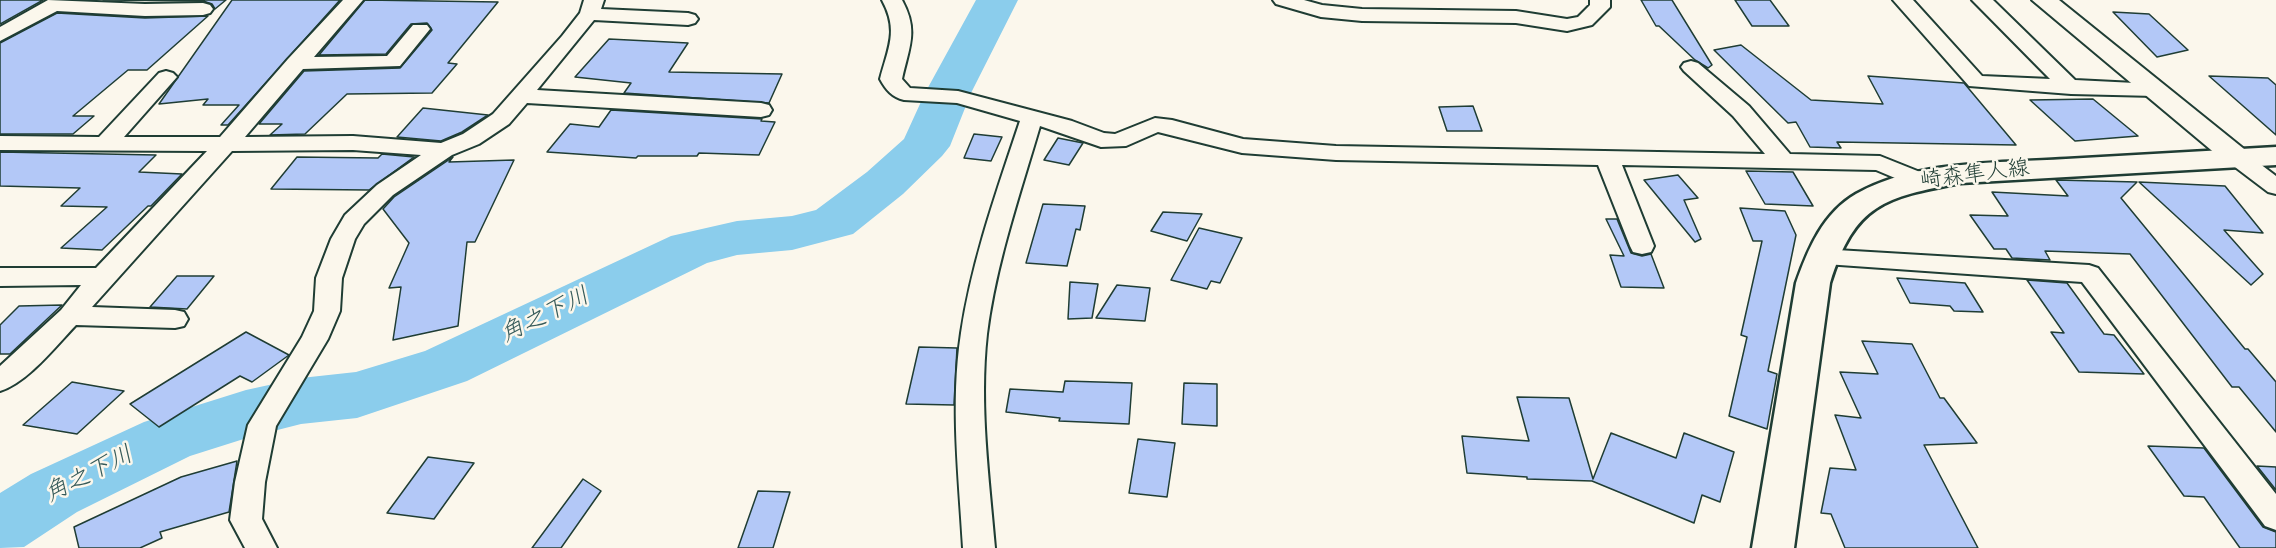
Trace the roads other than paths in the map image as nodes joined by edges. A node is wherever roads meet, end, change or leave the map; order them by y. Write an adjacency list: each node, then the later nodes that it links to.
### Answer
1 (352, 0): 14 (street)
2 (892, 0): 21 (street)
3 (1283, 0): 4 (street)
4 (1600, 0)
5 (1903, 0): 17 (street)
6 (1982, 0): 17 (street)
7 (2044, 0): 18 (street)
8 (59, 3): 10 (street); 13 (street)
9 (591, 7): 11 (street); 19 (street)
10 (203, 9)
11 (688, 19)
12 (420, 29): 14 (street)
13 (0, 35)
14 (295, 63): 24 (street)
15 (1691, 67): 29 (street)
16 (166, 77): 23 (street)
17 (2072, 88): 18 (street)
18 (2155, 90): 27 (street)
19 (522, 96): 20 (street); 25 (street)
20 (761, 110)
21 (1032, 118): 28 (street); 41 (street)
22 (0, 143): 23 (street)
23 (106, 143): 24 (street)
24 (226, 144): 25 (street); 34 (street)
25 (444, 150): 40 (street)
26 (2276, 156): 27 (main road, 崎森隼人線)
27 (2239, 159): 30 (main road, 崎森隼人線); 31 (street)
28 (1608, 160): 29 (street); 32 (street)
29 (1783, 161): 30 (street)
30 (1922, 181): 33 (main road, 崎森隼人線)
31 (2276, 187)
32 (1642, 246)
33 (1820, 257): 39 (street); 42 (main road, 崎森隼人線)
34 (103, 276): 35 (street); 36 (street)
35 (0, 277)
36 (70, 316): 37 (street); 38 (street)
37 (175, 319)
38 (0, 381)
39 (2276, 517)
40 (261, 548)
41 (979, 548)
42 (1773, 548)

